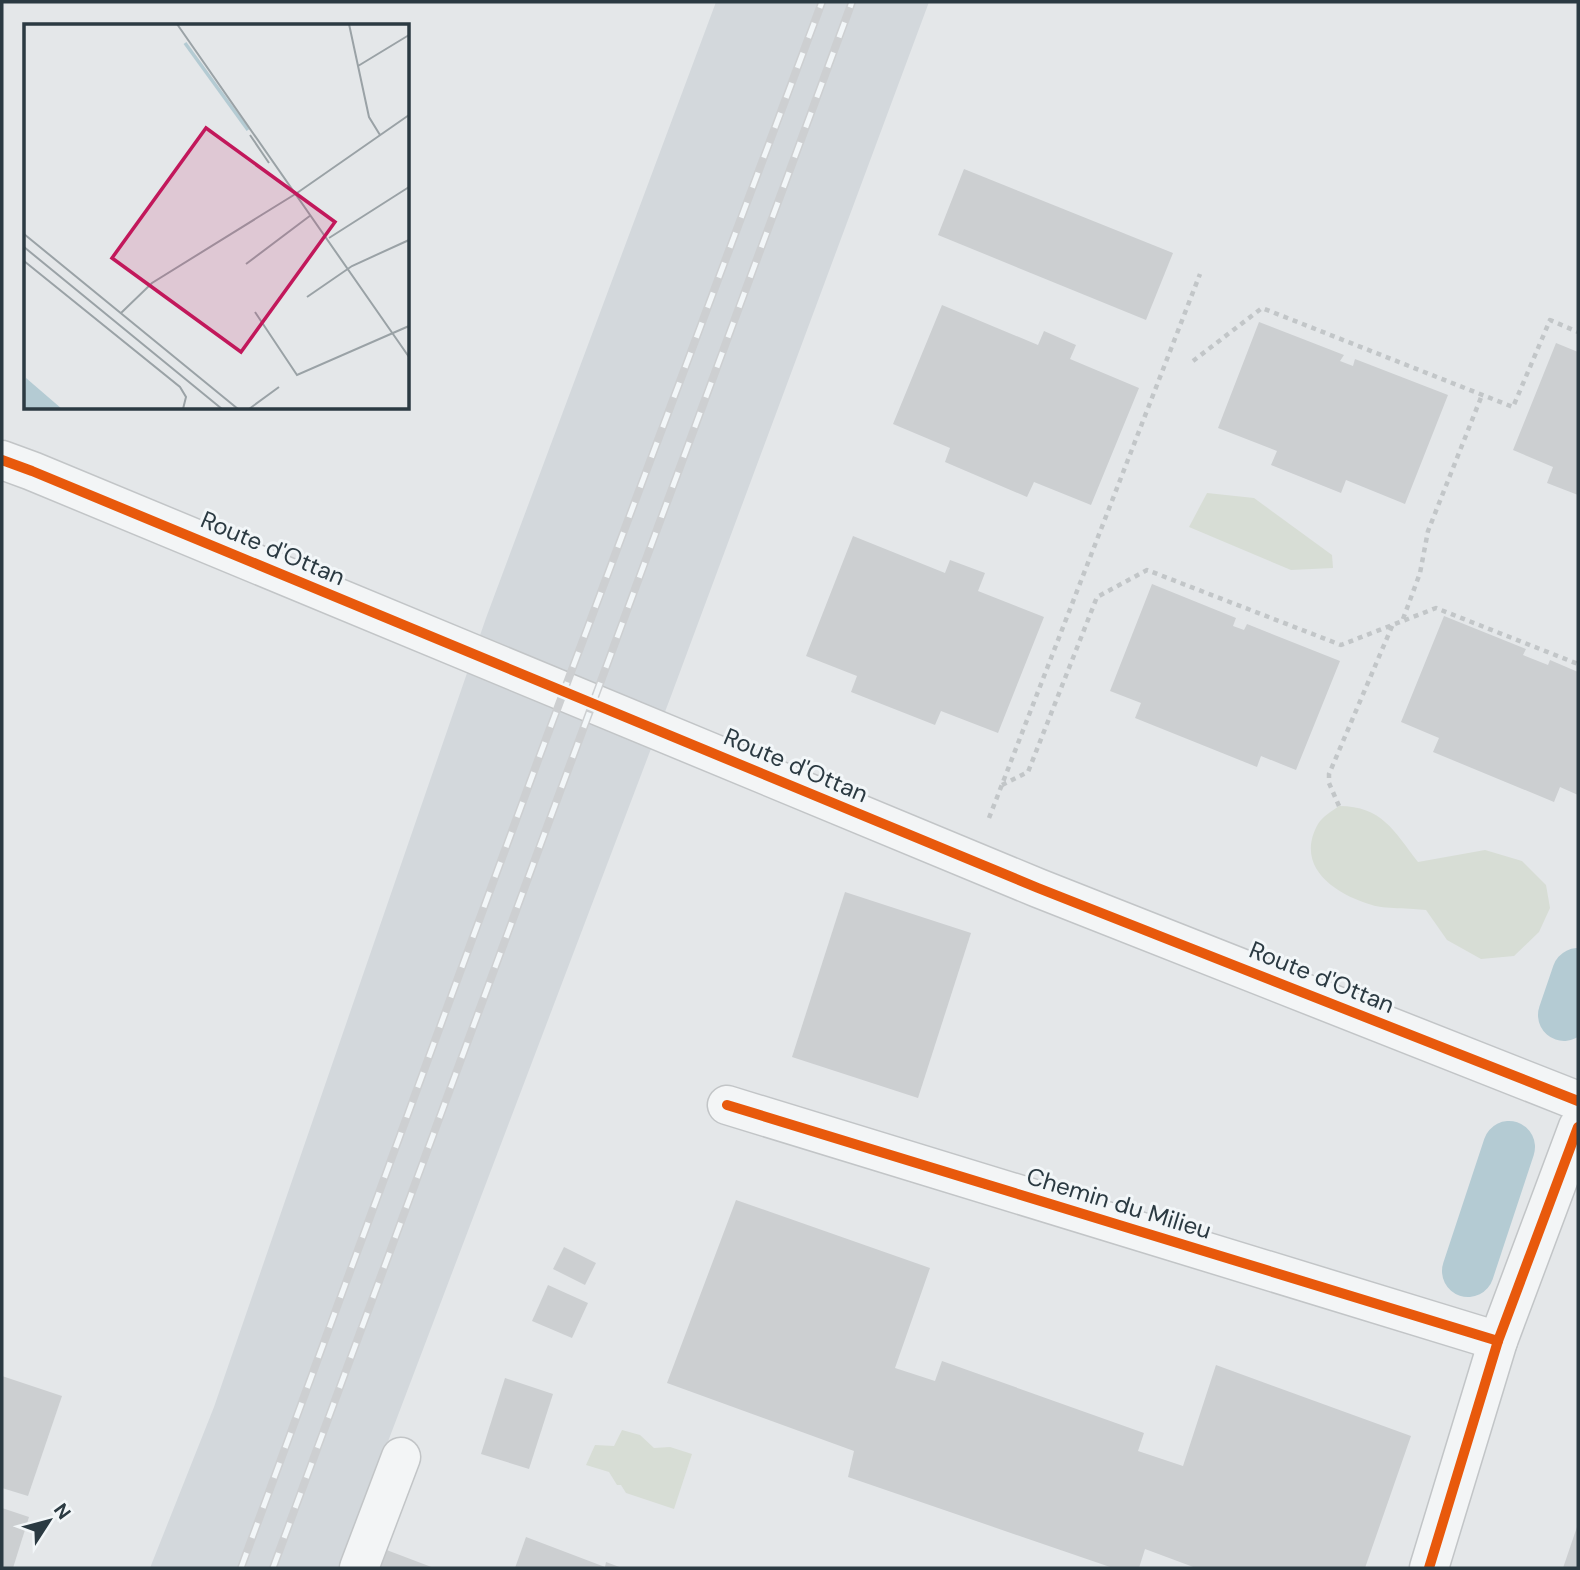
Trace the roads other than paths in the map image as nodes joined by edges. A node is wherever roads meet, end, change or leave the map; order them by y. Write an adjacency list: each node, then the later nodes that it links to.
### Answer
1 (2, 460): 2 (street, Route d'Ottan)
2 (1578, 1101)
3 (727, 1104): 5 (street, Chemin du Milieu)
4 (1578, 1127): 5 (street)
5 (1498, 1341): 8 (street)
6 (401, 1457): 7 (street)
7 (359, 1568)
8 (1429, 1568)

